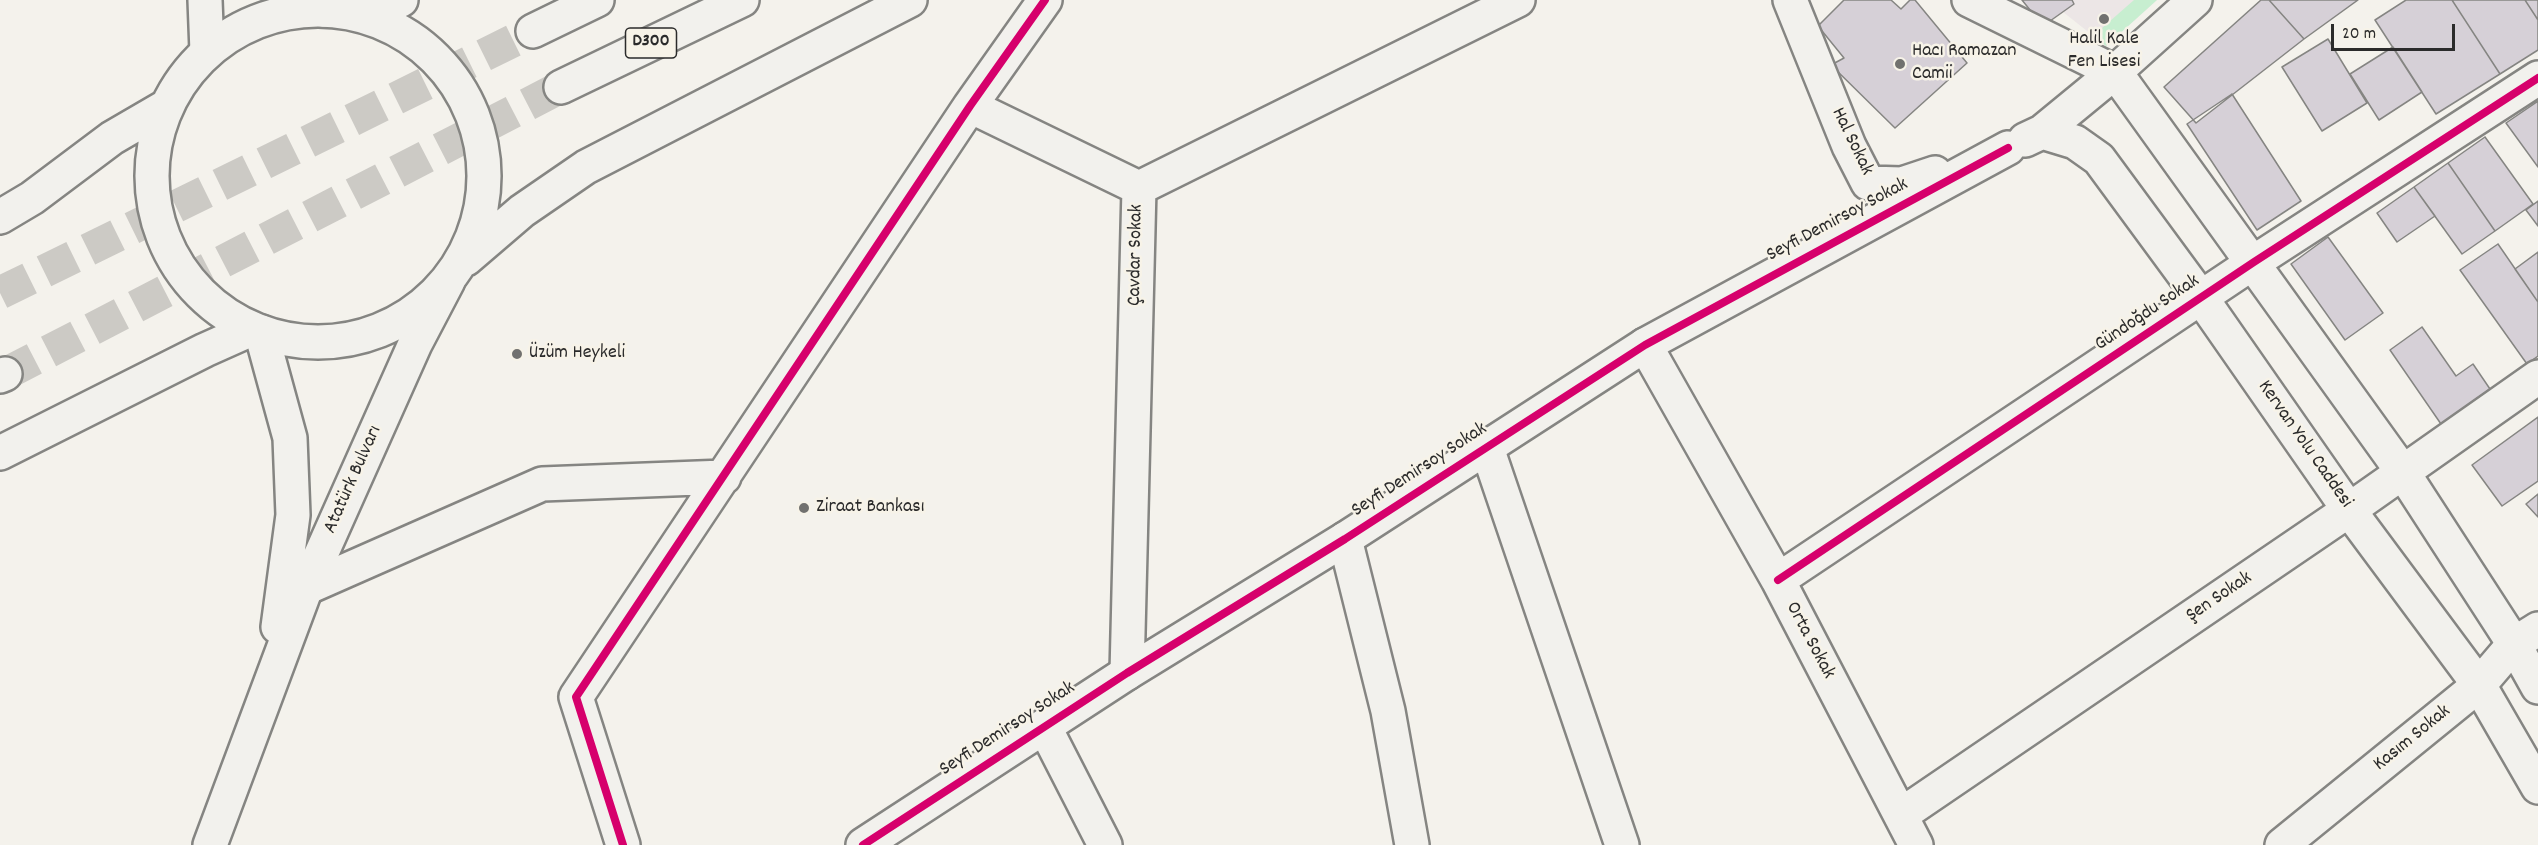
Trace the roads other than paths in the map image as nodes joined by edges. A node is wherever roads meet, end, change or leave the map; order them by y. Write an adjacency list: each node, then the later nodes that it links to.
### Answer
1 (205, 0): 14 (main road)
2 (401, 0): 12 (main road)
3 (597, 0): 13 (main road)
4 (742, 0): 17 (main road, D300)
5 (910, 0): 25 (main road, Atatürk Bulvarı)
6 (1045, 0): 19 (main road)
7 (1518, 0): 22 (main road, Çavdar Sokak)
8 (1790, 0): 21 (main road, Hal Sokak)
9 (1969, 0): 15 (main road)
10 (2195, 0): 15 (main road)
11 (320, 5): 12 (main road, Atatürk Bulvarı); 14 (main road, Atatürk Bulvarı)
12 (366, 16): 25 (main road, Atatürk Bulvarı)
13 (533, 31)
14 (207, 52): 18 (main road, Atatürk Bulvarı)
15 (2115, 72): 20 (main road); 24 (main road)
16 (2538, 78): 24 (main road, Gündoğdu Sokak)
17 (561, 87)
18 (167, 106): 23 (main road); 27 (main road, Atatürk Bulvarı)
19 (970, 106): 22 (main road); 33 (main road)
20 (2042, 132): 21 (main road, Hal Sokak); 26 (main road, Kervan Yolu Caddesi)
21 (2008, 148): 28 (main road, Seyfi Demirsoy Sokak)
22 (1138, 189): 39 (main road, Çavdar Sokak)
23 (0, 217)
24 (2254, 262): 26 (main road, Gündoğdu Sokak); 32 (main road)
25 (454, 273): 27 (main road, Atatürk Bulvarı); 37 (main road, Atatürk Bulvarı)
26 (2202, 299): 34 (main road, Kervan Yolu Caddesi); 36 (main road, Gündoğdu Sokak)
27 (256, 331): 31 (main road); 40 (main road, Atatürk Bulvarı)
28 (1645, 345): 30 (main road, Seyfi Demirsoy Sokak); 36 (main road, Orta Sokak)
29 (2538, 377): 32 (main road, Şen Sokak)
30 (1487, 448): 35 (main road, Seyfi Demirsoy Sokak); 51 (main road)
31 (0, 453)
32 (2402, 471): 34 (main road, Şen Sokak); 38 (main road)
33 (724, 477): 37 (main road); 47 (main road)
34 (2349, 510): 41 (main road, Kervan Yolu Caddesi); 45 (main road, Şen Sokak)
35 (1345, 539): 39 (main road, Seyfi Demirsoy Sokak); 50 (main road)
36 (1778, 580): 45 (main road, Orta Sokak)
37 (306, 588): 40 (main road, Atatürk Bulvarı)
38 (2526, 637): 41 (main road, Kasım Sokak); 42 (main road)
39 (1127, 673): 43 (main road, Seyfi Demirsoy Sokak)
40 (270, 682): 46 (main road, Atatürk Bulvarı)
41 (2479, 685): 44 (main road, Kervan Yolu Caddesi); 53 (main road, Kasım Sokak)
42 (2538, 687)
43 (1044, 726): 48 (main road, Seyfi Demirsoy Sokak); 49 (main road)
44 (2538, 787)
45 (1901, 815): 52 (main road, Orta Sokak)
46 (210, 845)
47 (623, 845)
48 (863, 845)
49 (1105, 845)
50 (1412, 845)
51 (1622, 845)
52 (1916, 845)
53 (2282, 845)

